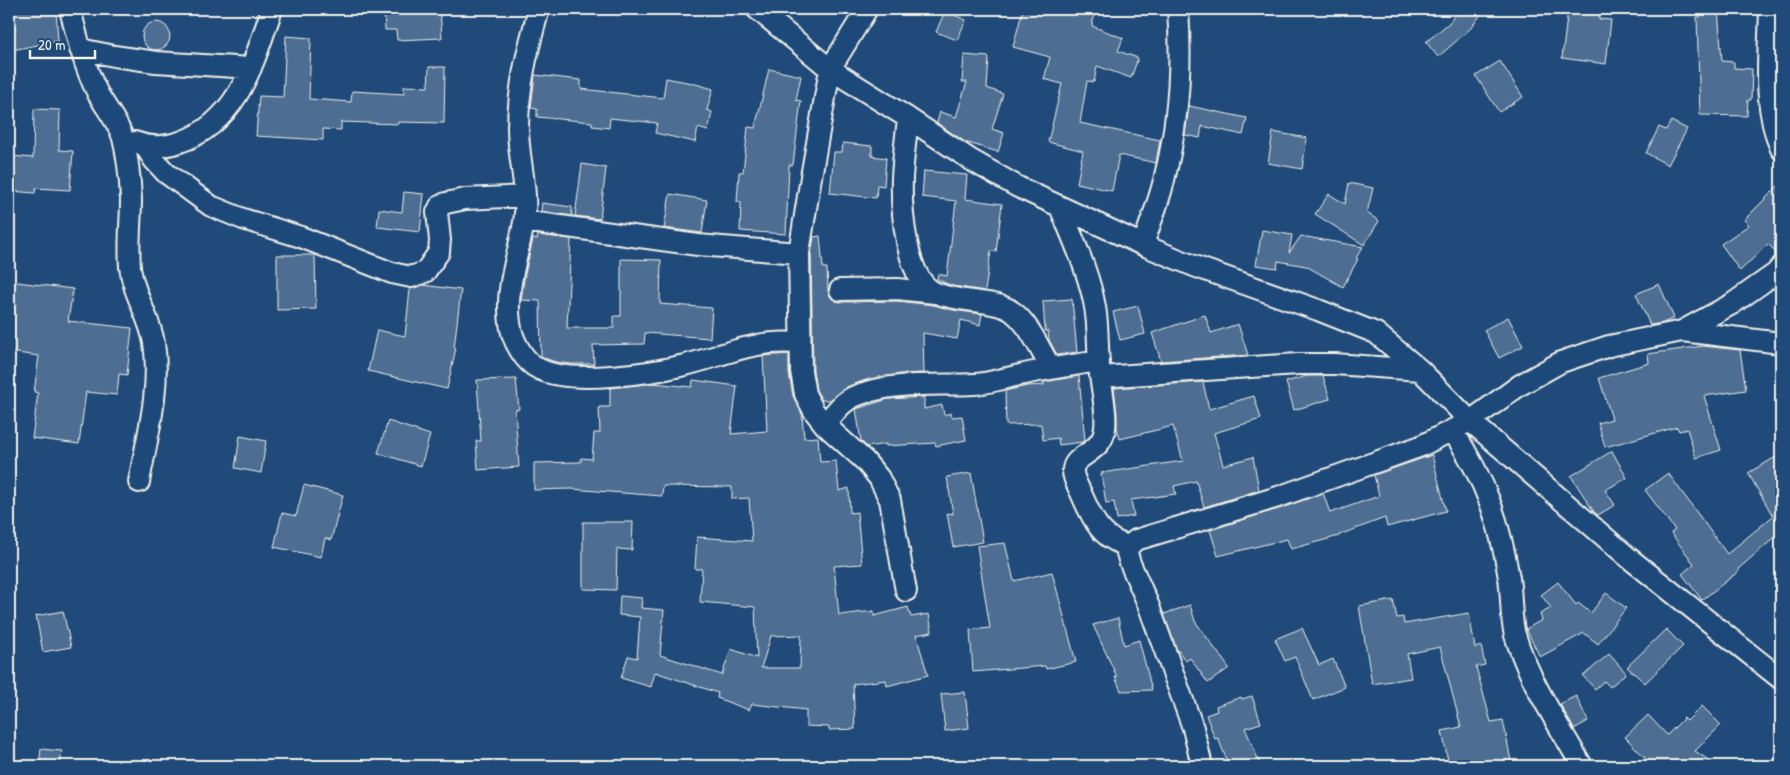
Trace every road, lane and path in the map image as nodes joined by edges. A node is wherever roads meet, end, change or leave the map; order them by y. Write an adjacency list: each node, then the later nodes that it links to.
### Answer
1 (70, 9): 8 (street)
2 (272, 9): 9 (street)
3 (539, 9): 15 (street)
4 (757, 9): 10 (street)
5 (867, 9): 10 (street)
6 (1178, 9): 18 (street)
7 (1770, 9): 14 (street)
8 (80, 48): 9 (street); 12 (street)
9 (251, 68): 13 (street)
10 (830, 70): 11 (street); 19 (street)
11 (908, 118): 16 (street); 22 (street)
12 (122, 136): 13 (street); 31 (street)
13 (145, 146): 15 (street)
14 (1781, 149)
15 (524, 196): 17 (street)
16 (1060, 207): 18 (street); 27 (street)
17 (524, 221): 19 (street); 24 (street)
18 (1143, 245): 28 (street)
19 (799, 253): 24 (street)
20 (1781, 267): 23 (street)
21 (840, 290): 22 (street)
22 (935, 293): 26 (street)
23 (1682, 330): 25 (street); 30 (street)
24 (800, 343): 29 (street)
25 (1781, 343)
26 (1051, 368): 27 (street); 29 (street)
27 (1099, 369): 28 (street); 32 (street)
28 (1420, 370): 30 (street)
29 (825, 425): 33 (street)
30 (1462, 426): 32 (street); 34 (street); 36 (street)
31 (139, 482)
32 (1129, 546): 35 (street)
33 (906, 592)
34 (1781, 679)
35 (1202, 766)
36 (1582, 766)

